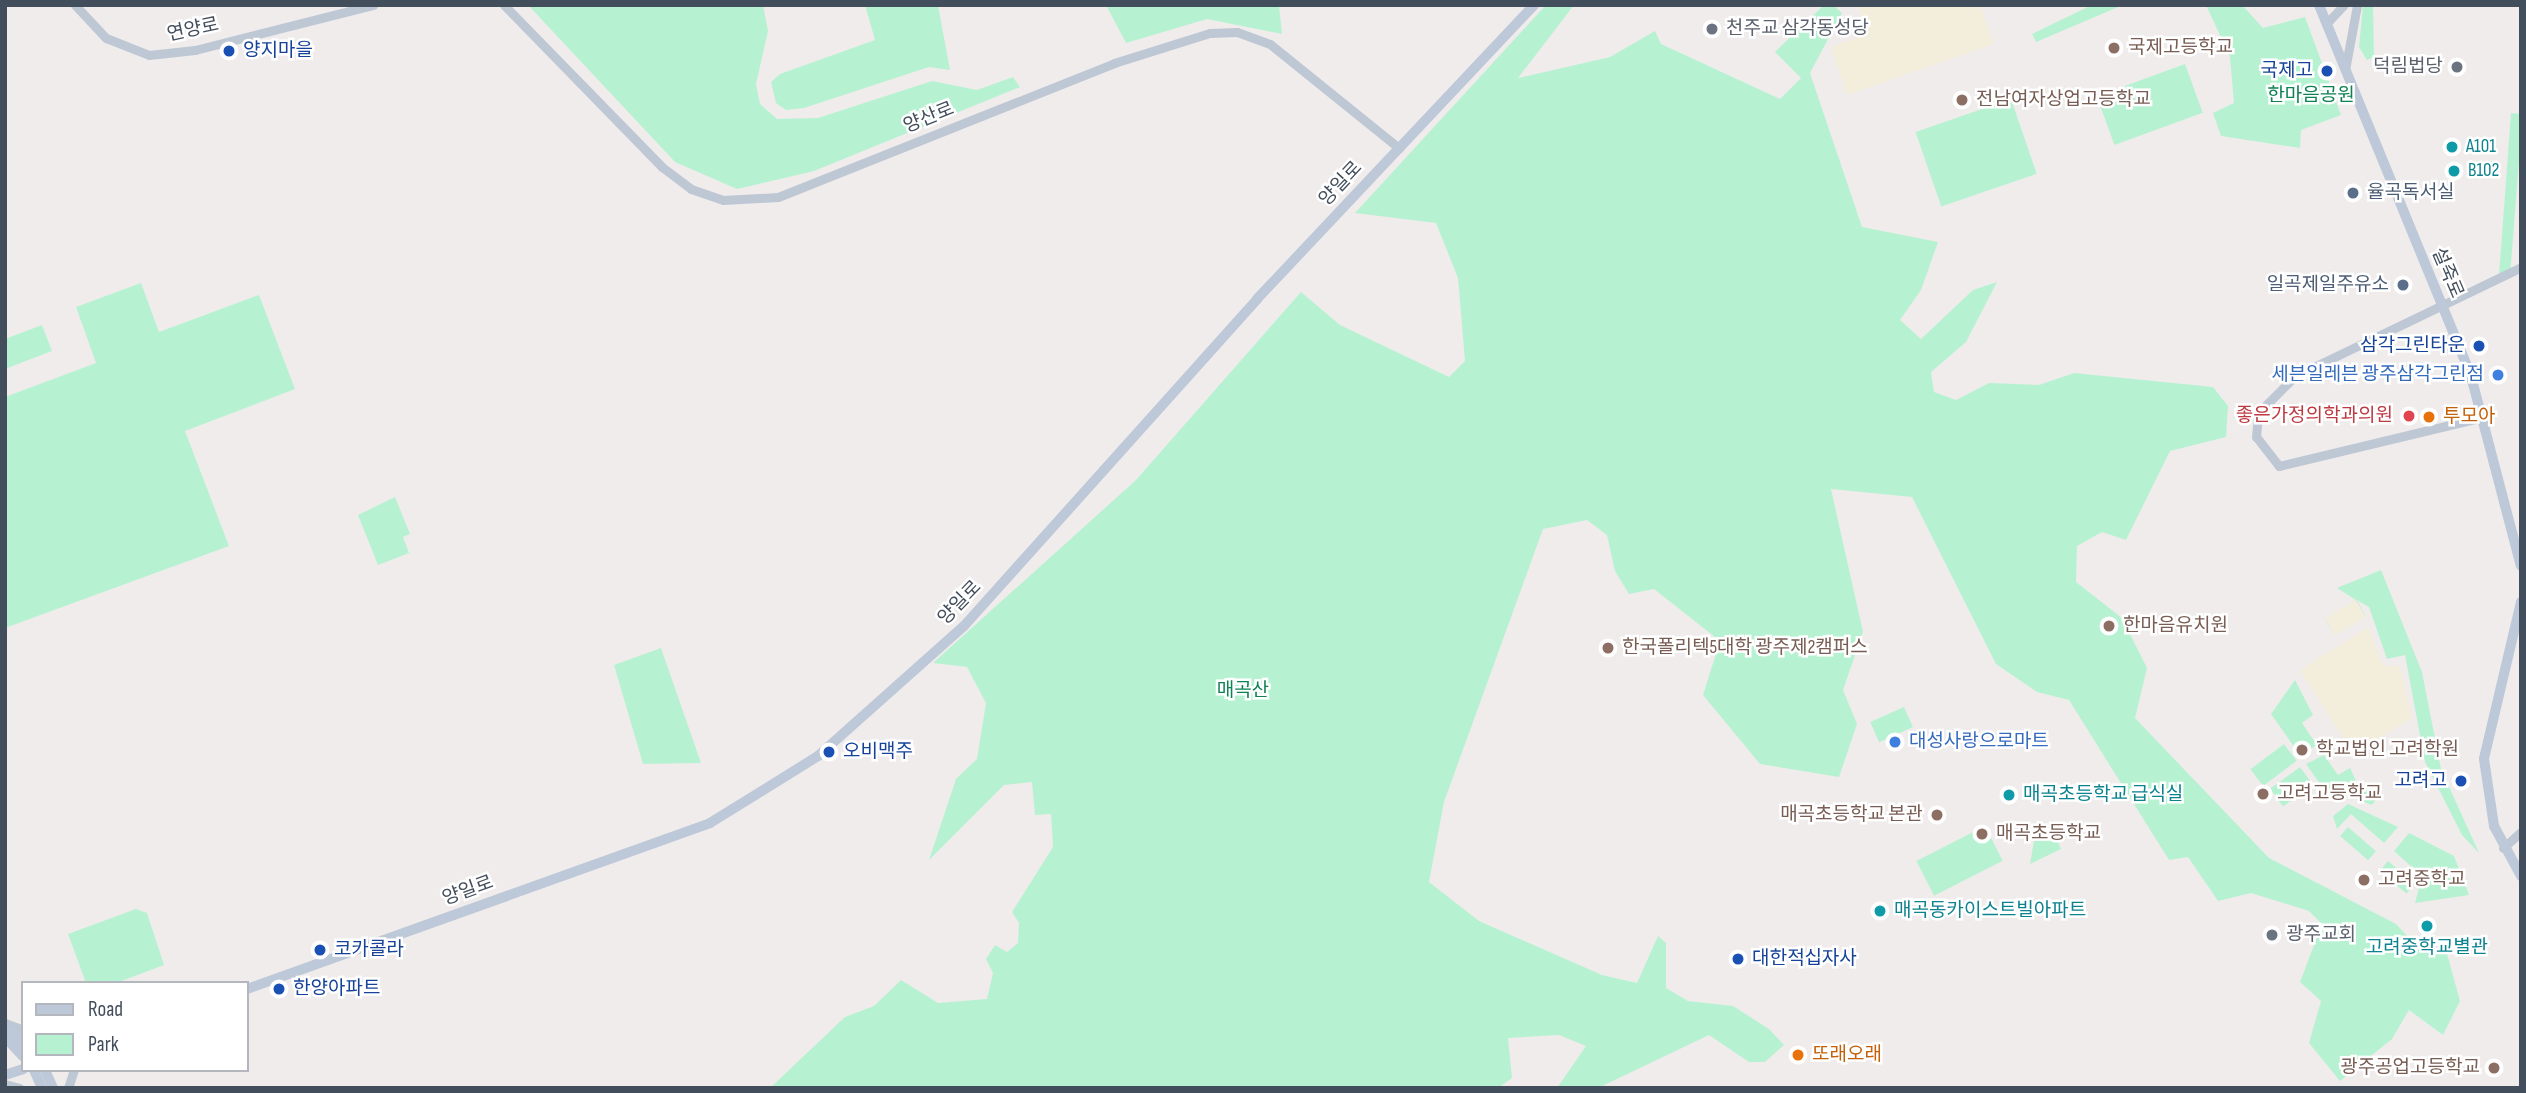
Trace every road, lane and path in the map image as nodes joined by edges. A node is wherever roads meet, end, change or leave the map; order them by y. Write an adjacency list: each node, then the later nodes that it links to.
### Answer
1 (75, 5): 2 (street, 연양로)
2 (373, 5)
3 (504, 5): 10 (street, 양산로)
4 (1534, 5): 10 (main road, 양일로)
5 (2344, 5): 8 (street)
6 (2357, 5): 9 (street)
7 (2322, 7): 8 (main road, 설죽로)
8 (2326, 24): 9 (main road, 설죽로)
9 (2345, 71): 12 (main road, 설죽로)
10 (1399, 148): 19 (main road, 양일로)
11 (2521, 267): 12 (street)
12 (2442, 305): 13 (main road, 설죽로); 13 (street)
13 (2483, 417): 14 (main road, 설죽로)
14 (2521, 566)
15 (2521, 602): 17 (main road)
16 (2521, 832): 17 (street)
17 (2503, 848): 18 (main road)
18 (2521, 876)
19 (248, 989)
20 (5, 1024): 22 (main road)
21 (5, 1037): 23 (main road)
22 (21, 1041)
23 (21, 1054)
24 (35, 1072): 28 (main road)
25 (46, 1072): 29 (main road)
26 (5, 1084): 27 (street)
27 (19, 1088)
28 (42, 1088)
29 (53, 1088)

